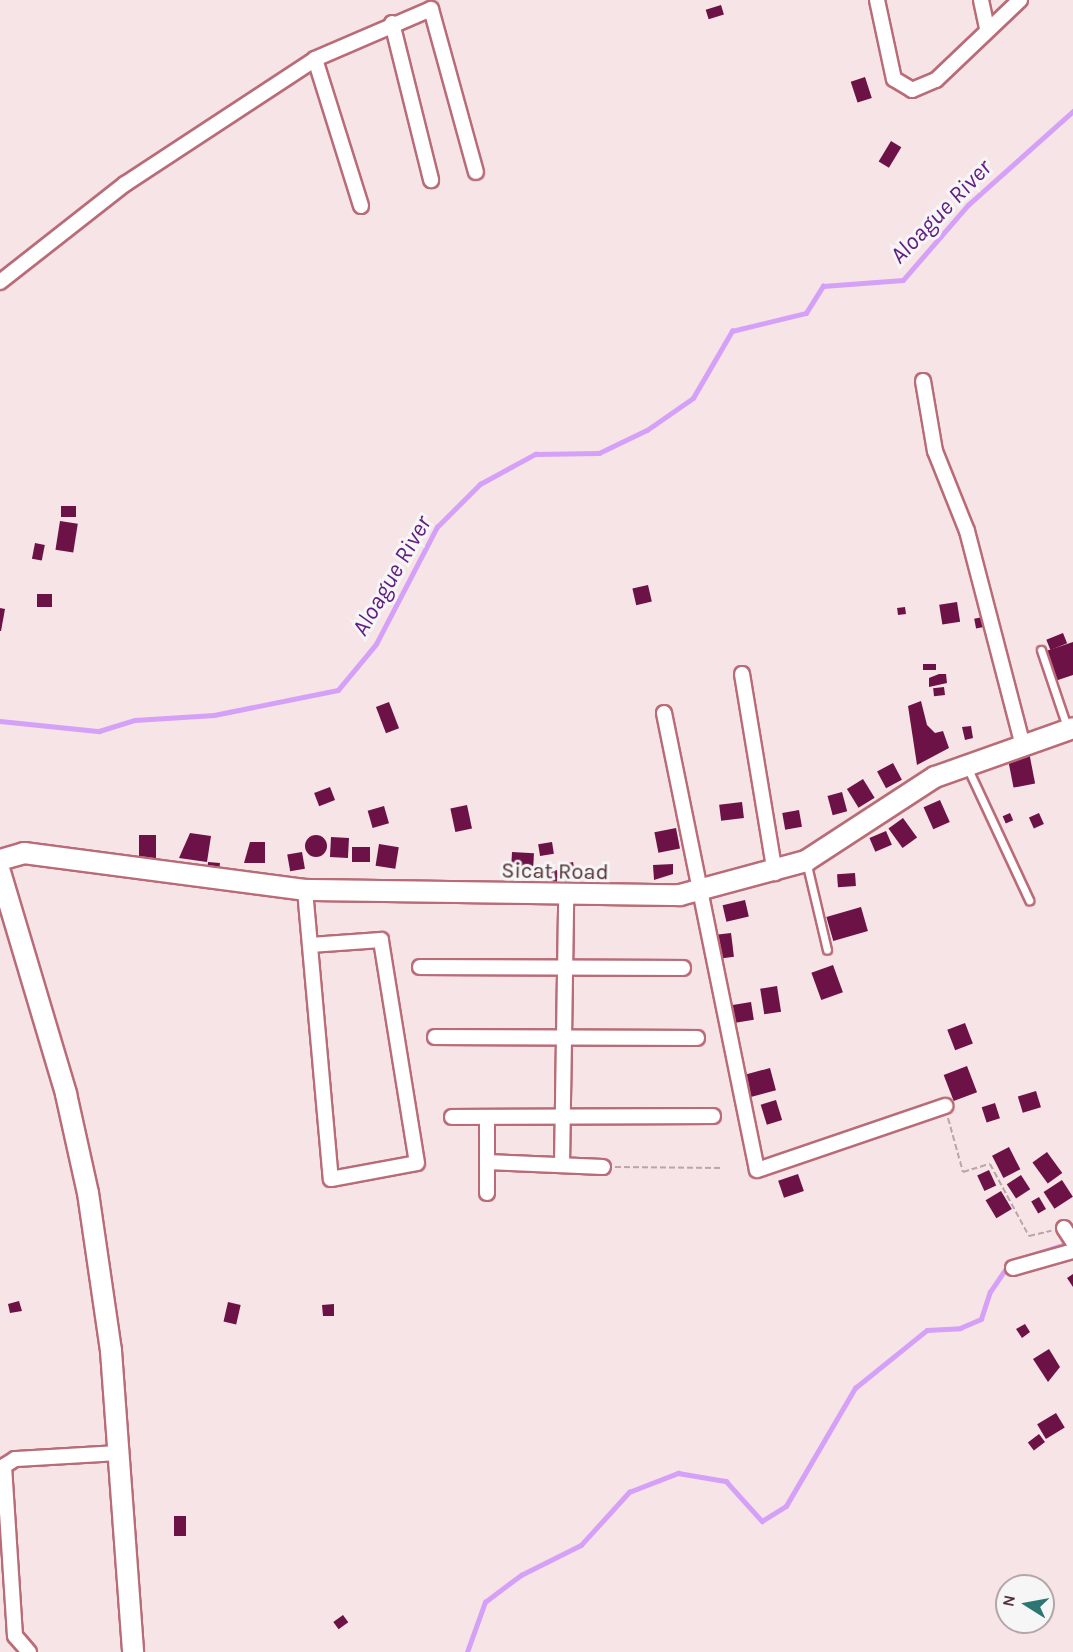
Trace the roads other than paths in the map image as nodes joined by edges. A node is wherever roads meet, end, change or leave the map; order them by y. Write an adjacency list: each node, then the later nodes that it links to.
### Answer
1 (877, 0): 5 (street)
2 (981, 0): 5 (street)
3 (1020, 0): 5 (street)
4 (392, 23): 6 (street); 7 (street); 8 (street)
5 (987, 29)
6 (315, 59): 9 (street); 10 (street)
7 (476, 172)
8 (431, 180)
9 (361, 206)
10 (0, 282)
11 (923, 381): 16 (street)
12 (1041, 650): 15 (lane)
13 (742, 674): 21 (street)
14 (664, 713): 23 (street)
15 (1070, 728): 16 (street, Sicat Road)
16 (1022, 742): 17 (street, Sicat Road)
17 (965, 762): 19 (street, Sicat Road); 25 (lane)
18 (0, 860): 22 (street, Sicat Road)
19 (806, 861): 21 (street, Sicat Road); 27 (lane)
20 (0, 872): 47 (street)
21 (775, 873): 23 (street, Sicat Road)
22 (304, 890): 24 (street, Sicat Road); 26 (street)
23 (697, 892): 24 (street, Sicat Road); 34 (street)
24 (566, 897): 30 (street)
25 (1029, 900)
26 (310, 945): 26 (street)
27 (827, 950)
28 (420, 967): 30 (street)
29 (683, 968): 30 (street)
30 (565, 971): 32 (street)
31 (435, 1036): 32 (street)
32 (564, 1038): 33 (street); 35 (street)
33 (697, 1038)
34 (945, 1106)
35 (563, 1116): 36 (street); 38 (street); 40 (street)
36 (712, 1116)
37 (452, 1117): 38 (street)
38 (487, 1117): 39 (street)
39 (487, 1162): 40 (street); 42 (street)
40 (562, 1165): 41 (street)
41 (603, 1167)
42 (487, 1193)
43 (1064, 1228): 44 (street)
44 (1073, 1242)
45 (1073, 1251): 46 (street)
46 (1013, 1268)
47 (120, 1453): 48 (street); 49 (street)
48 (29, 1652)
49 (133, 1652)

